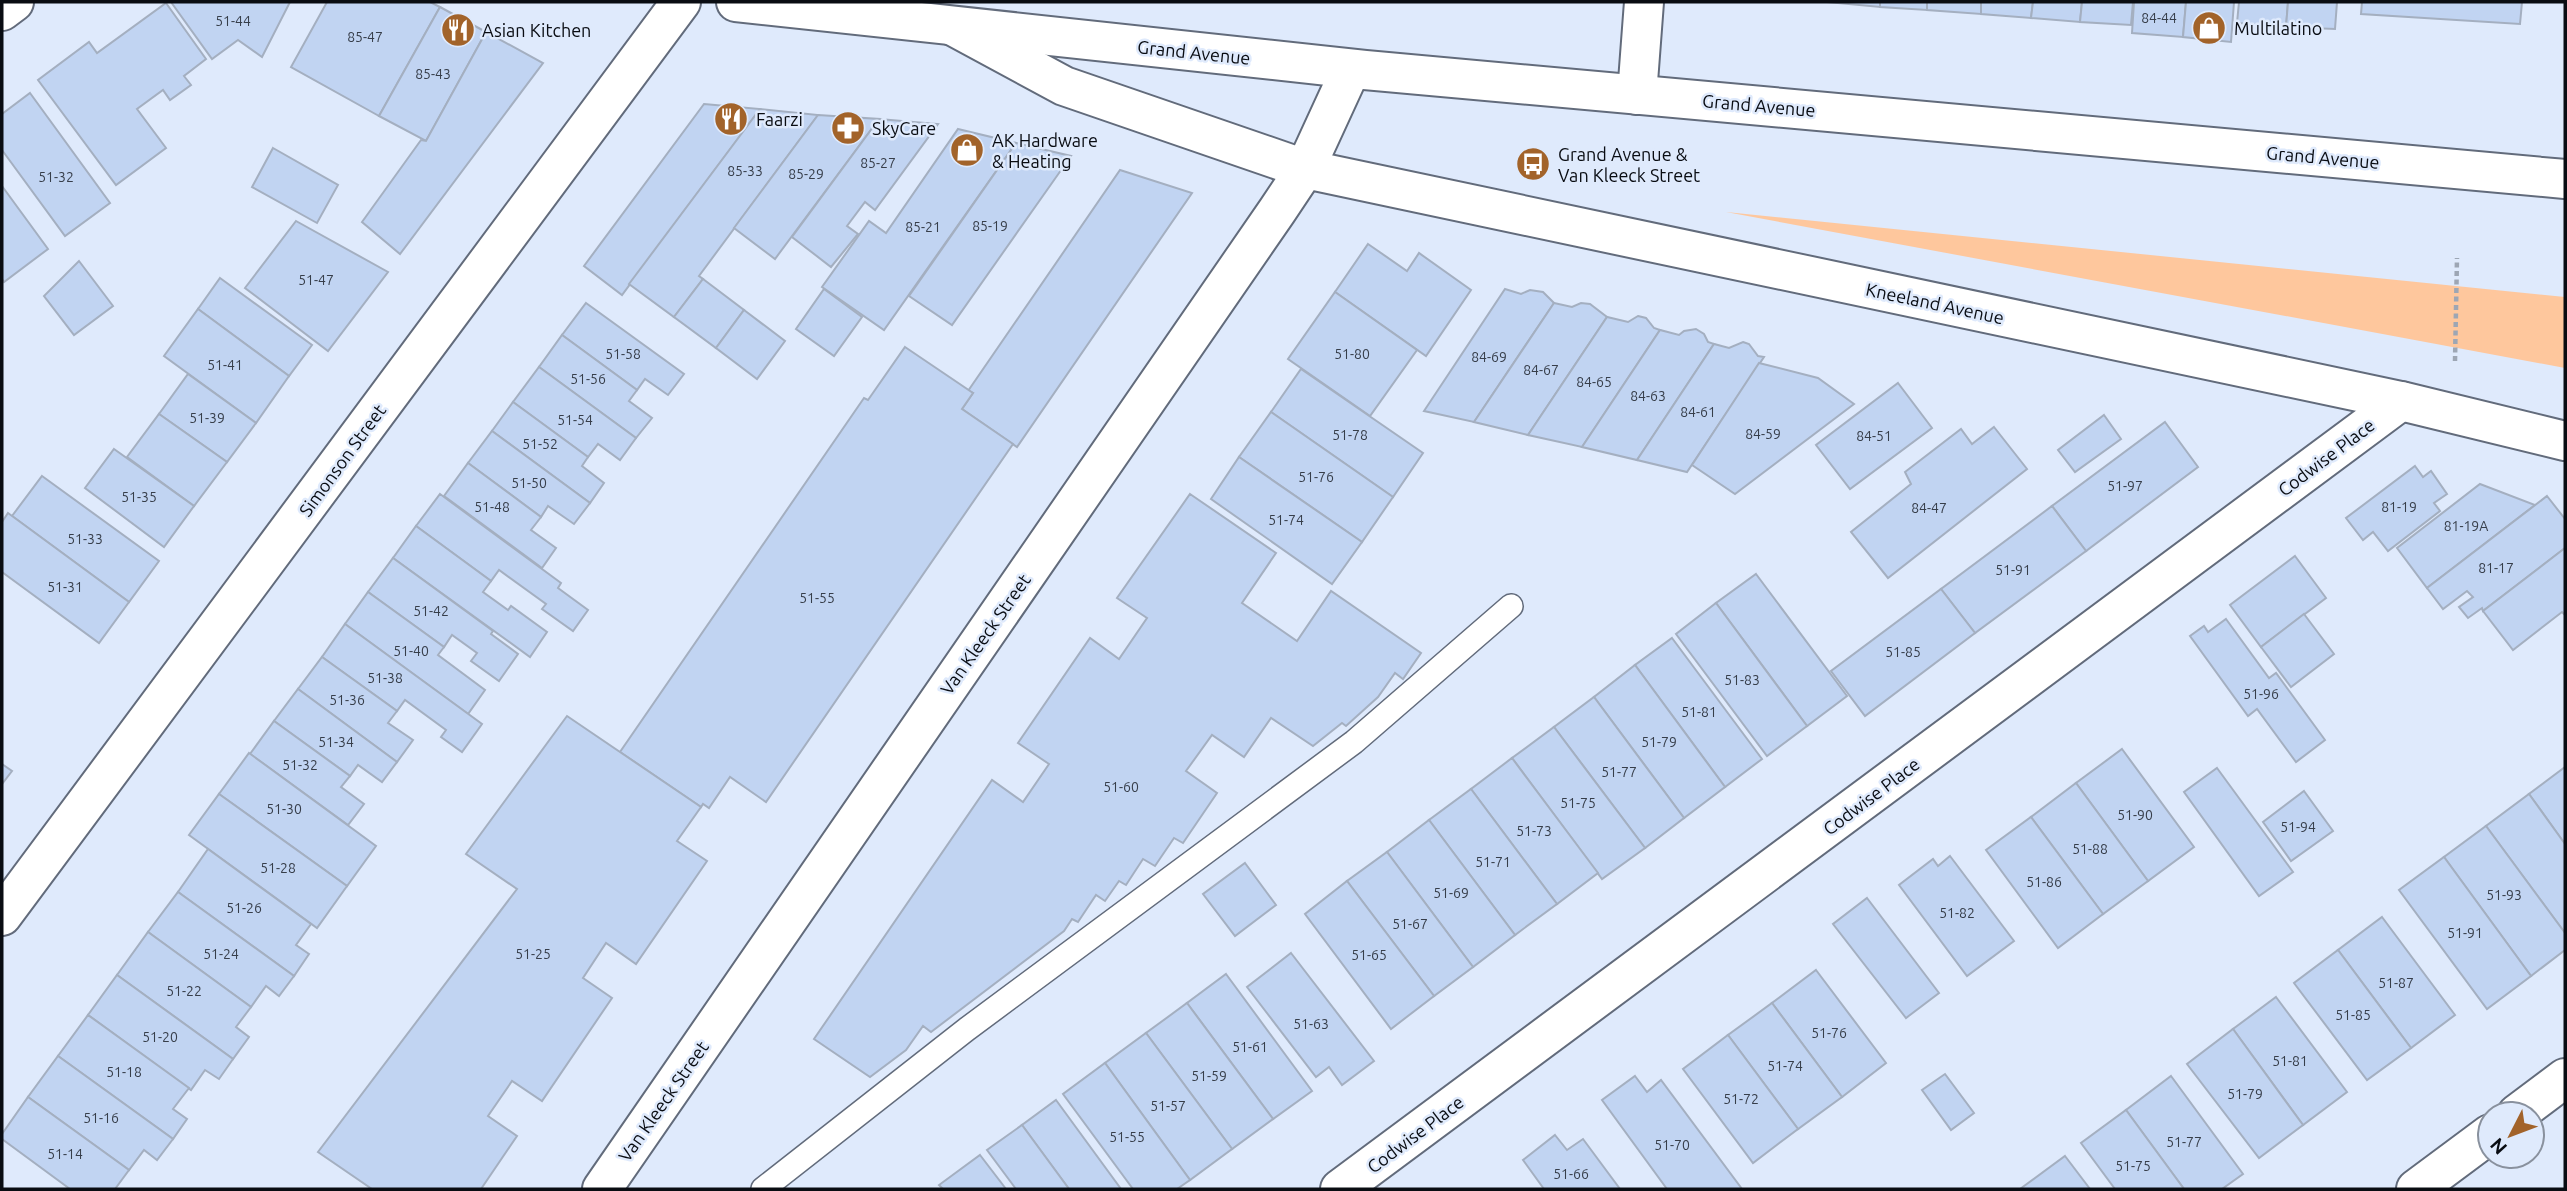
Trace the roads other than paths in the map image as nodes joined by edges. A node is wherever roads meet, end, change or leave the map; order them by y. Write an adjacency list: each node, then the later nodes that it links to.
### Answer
1 (15, 2): 5 (street)
2 (681, 2): 14 (street, Simonson Street)
3 (736, 2): 6 (street, Grand Avenue)
4 (1644, 2): 8 (street)
5 (2, 11)
6 (953, 26): 7 (street, Grand Avenue); 9 (street, Grand Avenue)
7 (1351, 69): 8 (street, Grand Avenue); 9 (street, Van Kleeck Street)
8 (1637, 94): 10 (street, Grand Avenue)
9 (1305, 169): 11 (street, Kneeland Avenue); 18 (street, Van Kleeck Street)
10 (2565, 179)
11 (2400, 401): 12 (street, Kneeland Avenue); 20 (street, Codwise Place)
12 (2565, 441)
13 (1511, 606): 19 (lane)
14 (2, 916)
15 (2565, 1078): 16 (street)
16 (2536, 1100)
17 (2476, 1144): 21 (street)
18 (602, 1189)
19 (763, 1189)
20 (1340, 1189)
21 (2416, 1189)

